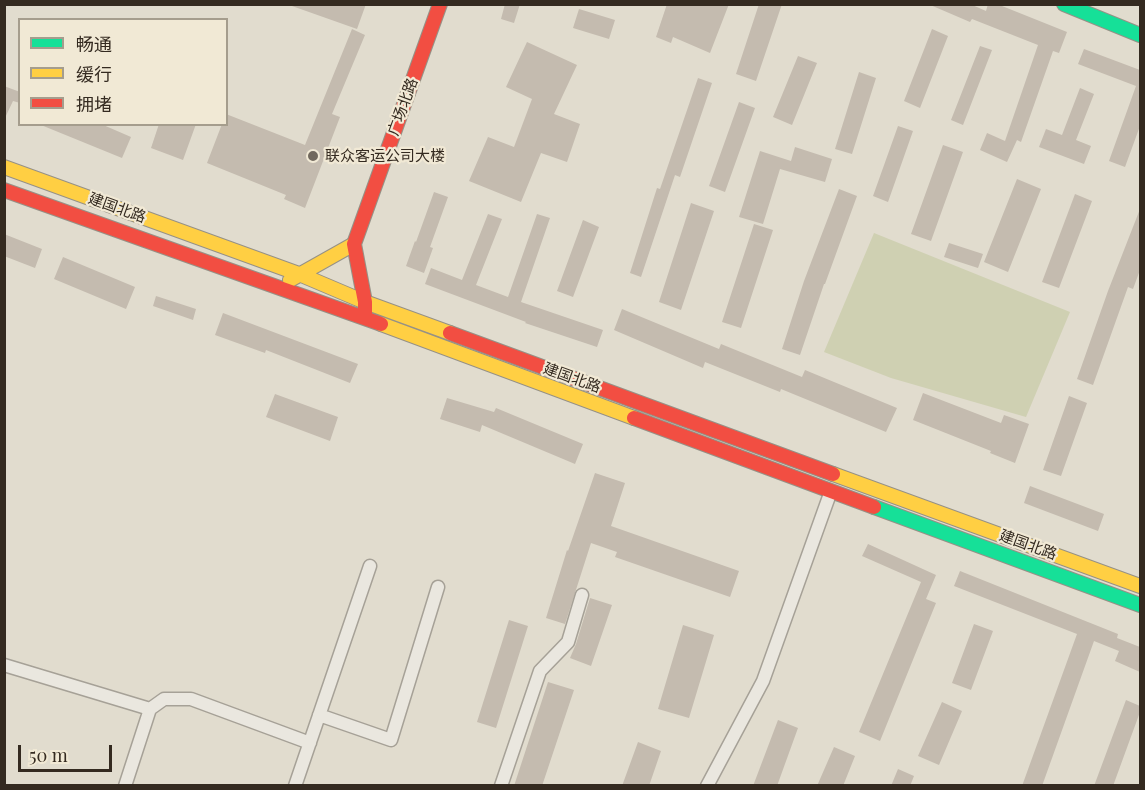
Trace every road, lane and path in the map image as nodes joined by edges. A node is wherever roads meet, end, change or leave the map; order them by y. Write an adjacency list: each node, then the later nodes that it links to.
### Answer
1 (440, 4): 6 (main road, 广场北路)
2 (1064, 4): 3 (main road)
3 (1140, 35)
4 (4, 167): 7 (main road, 建国北路)
5 (4, 190): 8 (main road, 建国北路)
6 (354, 244): 7 (main road); 9 (main road)
7 (299, 274): 8 (main road); 9 (main road, 建国北路)
8 (278, 288): 10 (main road, 建国北路)
9 (365, 302): 10 (main road); 13 (main road, 建国北路)
10 (365, 318): 11 (main road, 建国北路)
11 (831, 490): 16 (main road, 建国北路); 24 (street)
12 (370, 566): 19 (street)
13 (1140, 586)
14 (438, 587): 19 (street)
15 (582, 595): 23 (street)
16 (1140, 604)
17 (4, 665): 18 (street)
18 (150, 709): 20 (street); 21 (street)
19 (319, 715): 20 (street)
20 (310, 743): 22 (street)
21 (125, 786)
22 (295, 786)
23 (501, 786)
24 (707, 786)

